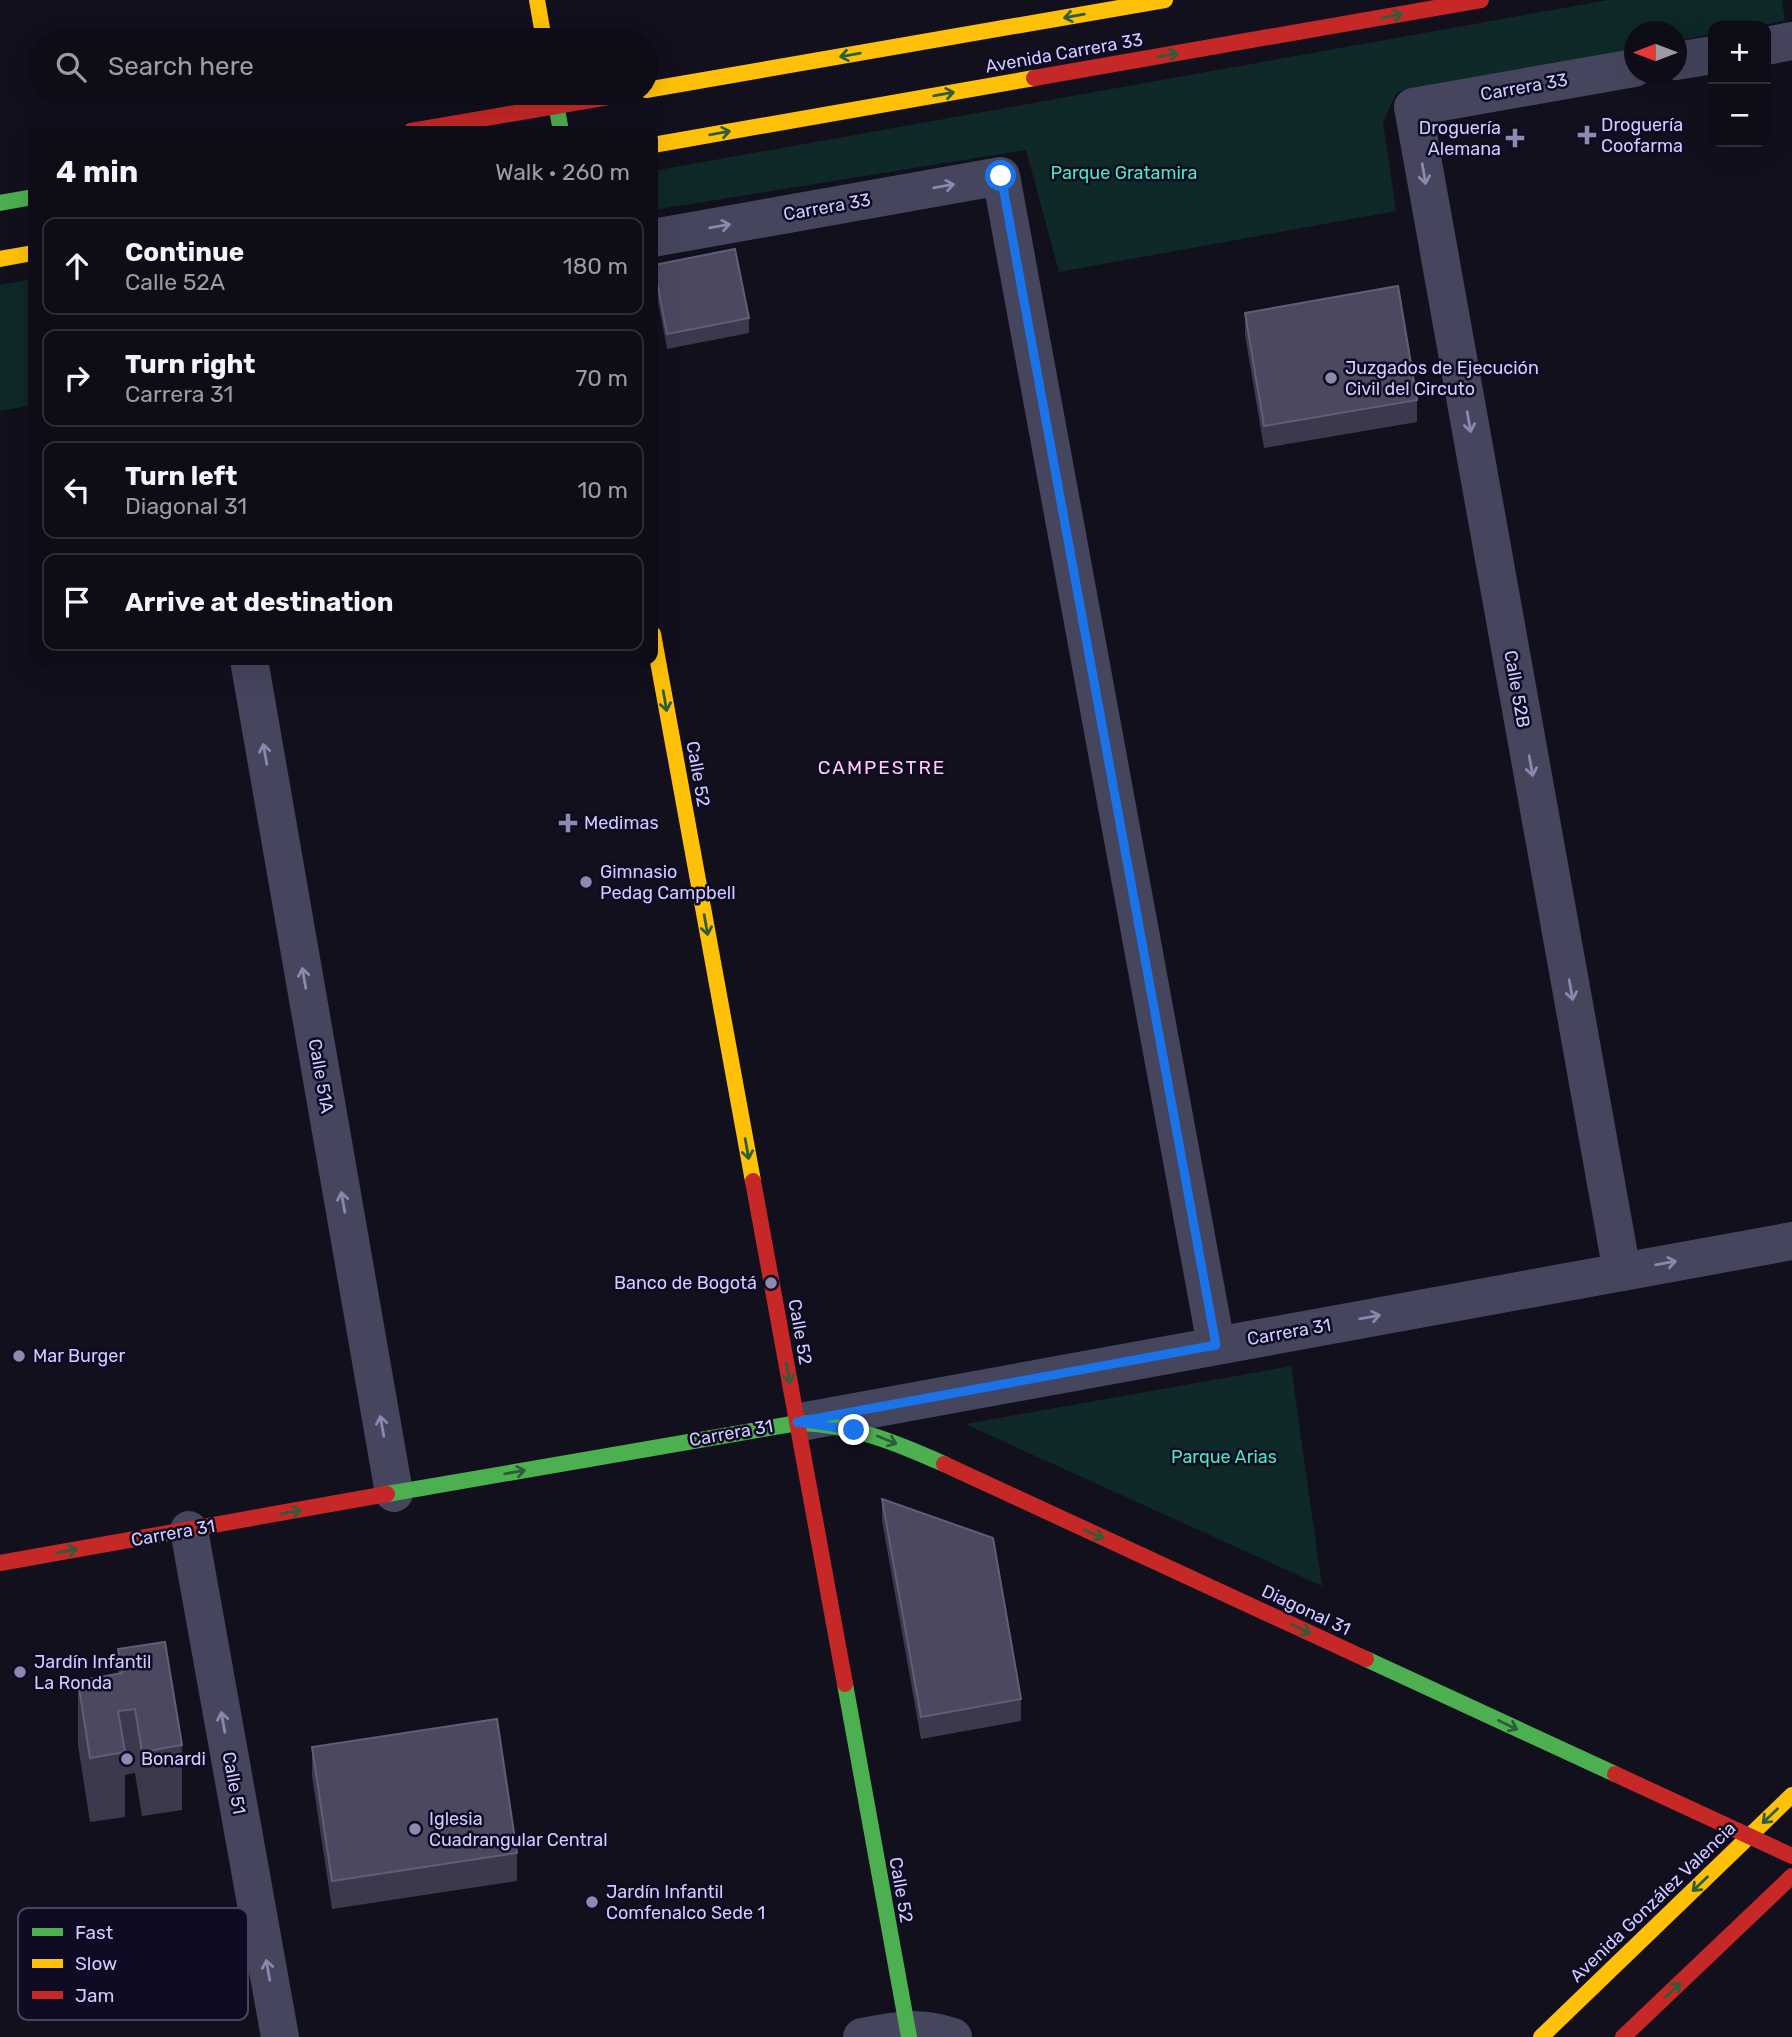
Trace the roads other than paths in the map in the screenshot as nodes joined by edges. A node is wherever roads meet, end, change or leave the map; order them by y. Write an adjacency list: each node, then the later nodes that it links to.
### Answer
1 (537, 0): 4 (street)
2 (1165, 0): 10 (street, Avenida Carrera 33, one-way to 10)
3 (1481, 0): 16 (street, Avenida Carrera 33, one-way to 3)
4 (542, 28)
5 (1792, 41): 6 (street)
6 (1771, 45)
7 (1708, 56): 8 (street)
8 (1687, 59)
9 (1624, 70): 13 (street, Carrera 33)
10 (658, 88)
11 (529, 105): 14 (street)
12 (557, 105): 15 (street)
13 (1413, 107): 25 (street, Calle 52B, one-way to 25)
14 (434, 126)
15 (560, 126)
16 (658, 144)
17 (28, 198): 18 (street)
18 (0, 203)
19 (658, 237): 26 (street, Carrera 33, one-way to 26)
20 (28, 254): 21 (street)
21 (0, 259)
22 (658, 661): 27 (street, Calle 52, one-way to 27)
23 (250, 665): 28 (street, Calle 51A, one-way to 23)
24 (1792, 1241): 25 (street, Carrera 31, one-way to 24)
25 (1622, 1272): 26 (street, Carrera 31, one-way to 25)
26 (1216, 1345): 27 (street, Carrera 31)
27 (797, 1422): 28 (street, Carrera 31, one-way to 27); 32 (street, Diagonal 31, one-way to 32); 35 (street, Calle 52)
28 (394, 1493): 29 (street, Carrera 31, one-way to 28)
29 (189, 1530): 30 (street, Carrera 31, one-way to 29); 36 (street, Calle 51, one-way to 29)
30 (0, 1563)
31 (1792, 1795): 32 (street, Avenida González Valencia, one-way to 32)
32 (1749, 1837): 33 (street, Diagonal 31); 39 (street, Avenida González Valencia, one-way to 39)
33 (1792, 1856)
34 (1792, 1876): 40 (street, one-way to 34)
35 (908, 2033): 37 (street); 38 (street)
36 (280, 2037)
37 (862, 2037)
38 (953, 2037)
39 (1541, 2037)
40 (1623, 2037)

